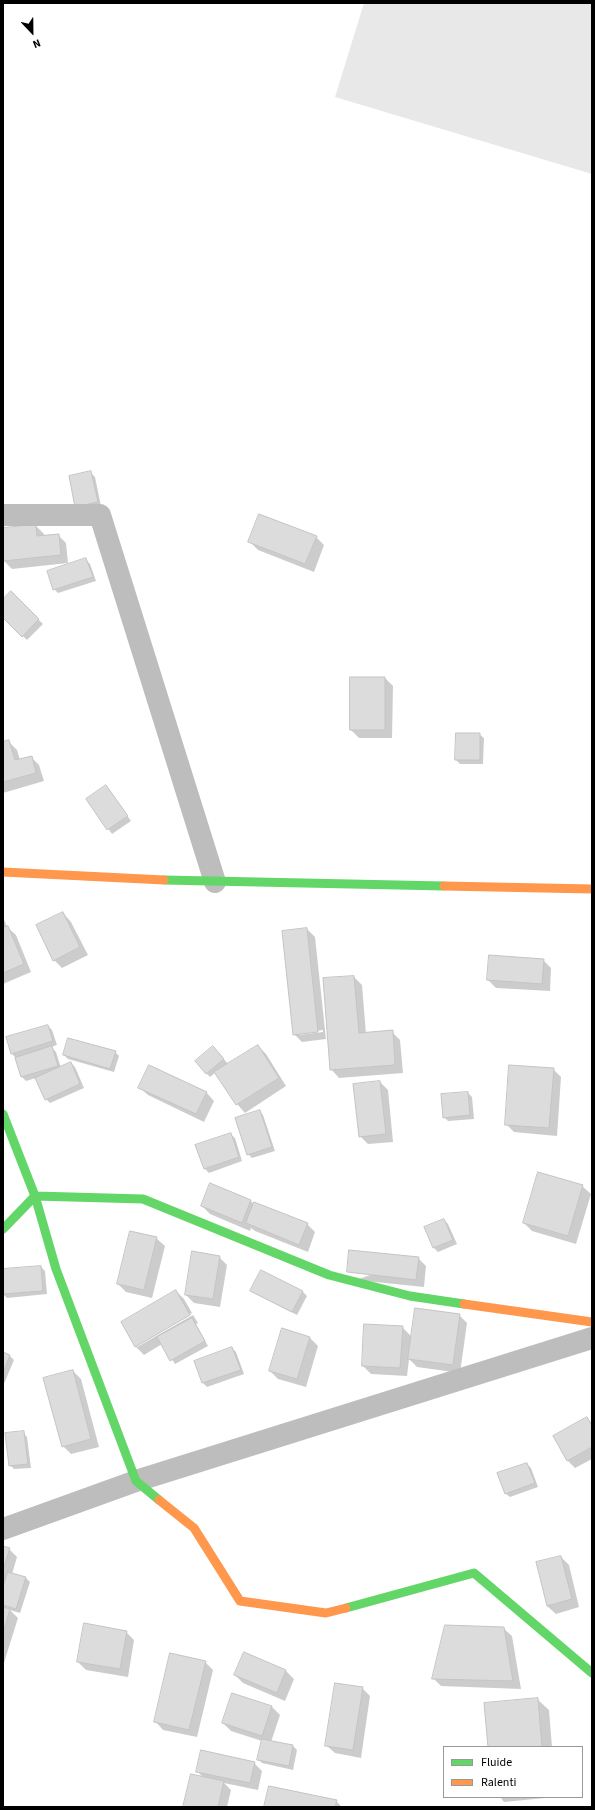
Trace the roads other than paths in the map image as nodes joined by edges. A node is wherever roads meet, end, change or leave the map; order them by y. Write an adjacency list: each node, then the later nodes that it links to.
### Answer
1 (3, 515): 3 (street)
2 (3, 872): 3 (street)
3 (215, 882): 4 (street)
4 (592, 889)
5 (3, 1114): 6 (street)
6 (35, 1196): 7 (street); 8 (street); 10 (street)
7 (3, 1229)
8 (592, 1322)
9 (592, 1338): 10 (street)
10 (136, 1481): 11 (street); 12 (street)
11 (3, 1529)
12 (592, 1673)

